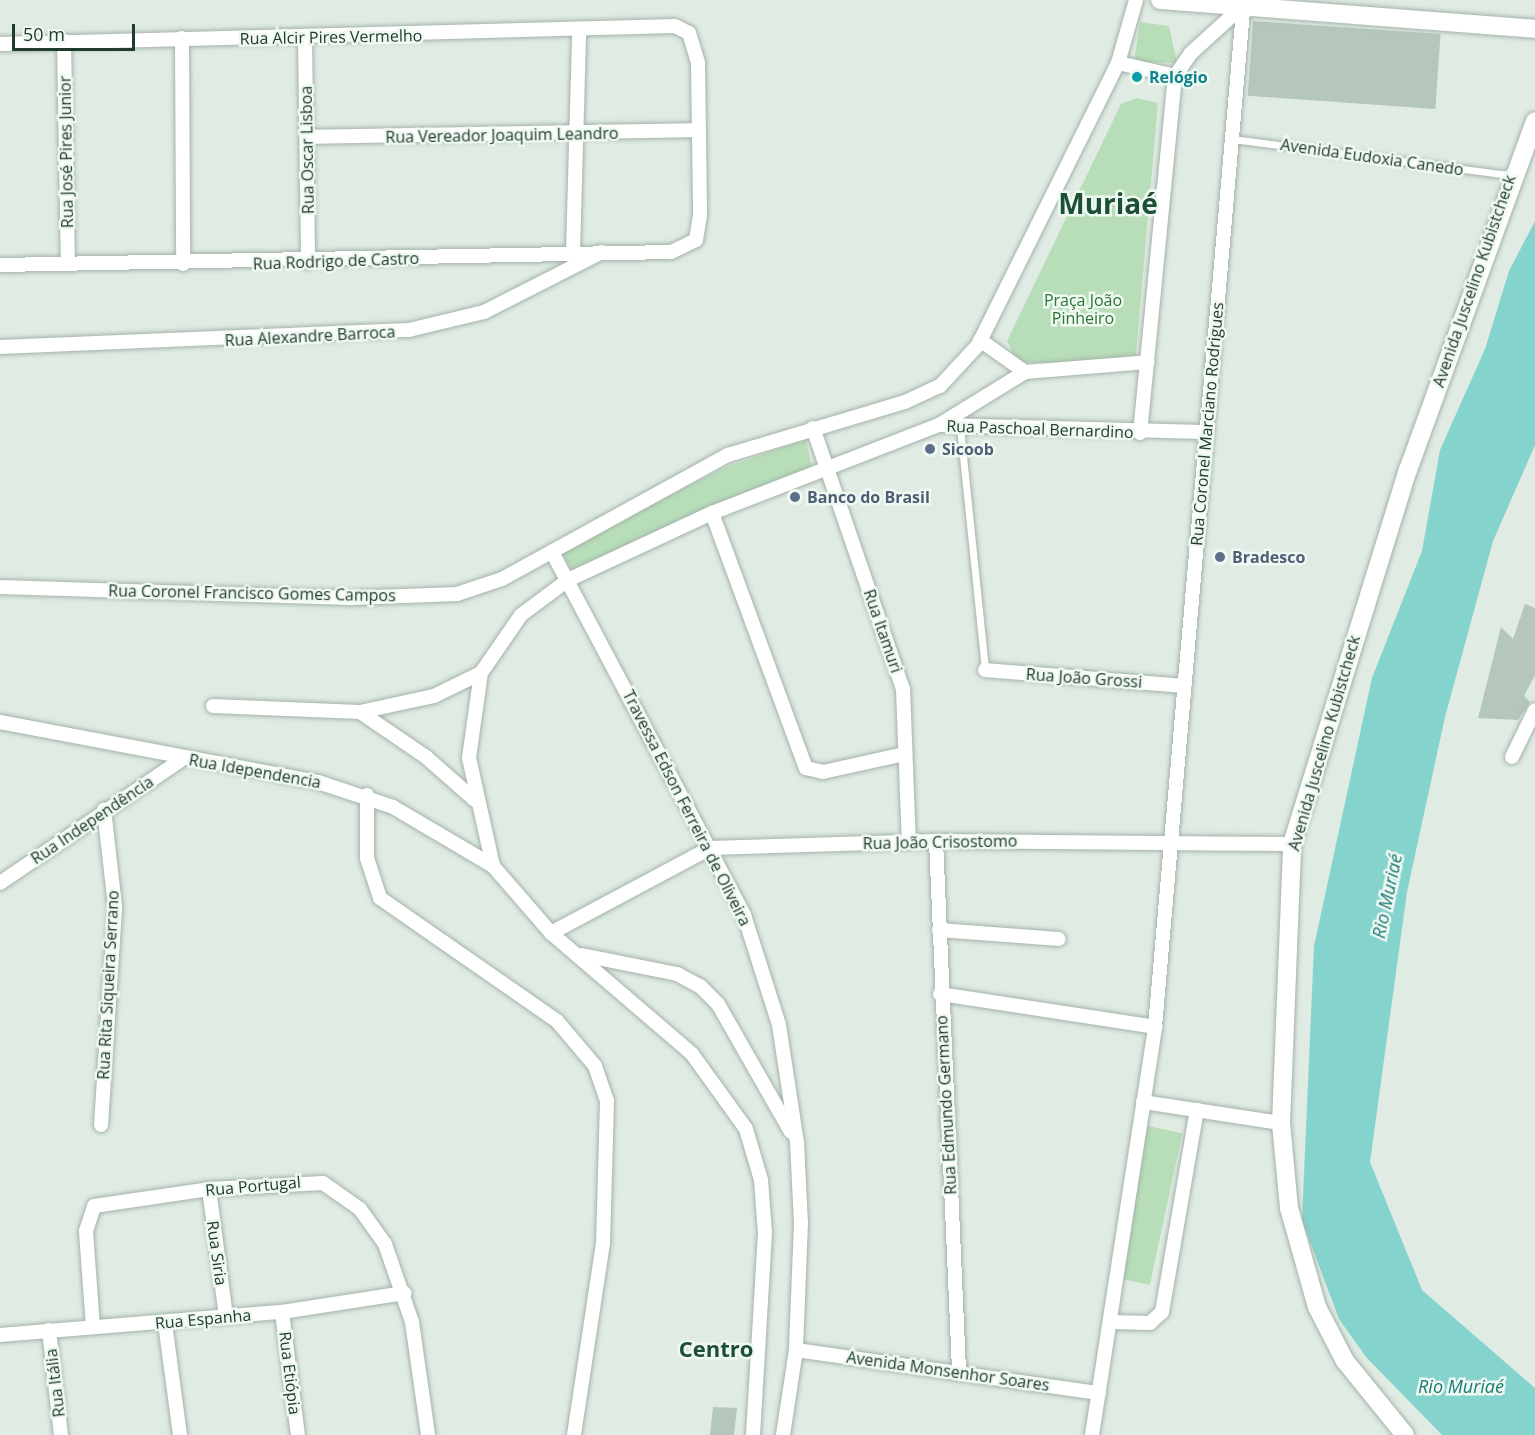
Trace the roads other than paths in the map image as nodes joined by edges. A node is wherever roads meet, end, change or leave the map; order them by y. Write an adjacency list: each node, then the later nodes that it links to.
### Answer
1 (1136, 0): 10 (street)
2 (1160, 0): 3 (street)
3 (1244, 3): 4 (street); 11 (street); 16 (street, Rua Coronel Marciano Rodrigues)
4 (1535, 29)
5 (579, 33): 7 (street, Rua Alcir Pires Vermelho); 13 (street, Rua Alcir Pires Vermelho); 14 (street)
6 (182, 38): 7 (street, Rua Alcir Pires Vermelho); 8 (street, Rua Alcir Pires Vermelho); 22 (street)
7 (304, 38): 15 (street, Rua Oscar Lisboa)
8 (64, 41): 9 (street, Rua Alcir Pires Vermelho); 21 (street, Rua José Pires Junior)
9 (0, 44)
10 (1118, 63): 11 (street); 24 (street)
11 (1175, 76): 26 (street)
12 (1535, 121): 17 (street, Avenida Juscelino Kubistcheck)
13 (696, 130): 14 (street, Rua Vereador Joaquim Leandro); 18 (street, Rua Rodrigo de Castro)
14 (576, 135): 15 (street, Rua Vereador Joaquim Leandro); 19 (street)
15 (307, 137): 20 (street, Rua Oscar Lisboa)
16 (1232, 138): 17 (lane, Avenida Eudoxia Canedo); 31 (street, Rua Coronel Marciano Rodrigues)
17 (1511, 176): 54 (street, Avenida Juscelino Kubistcheck)
18 (603, 251): 19 (street, Rua Rodrigo de Castro); 25 (street, Rua Alexandre Barroca)
19 (573, 252): 20 (street, Rua Rodrigo de Castro)
20 (308, 262): 22 (street, Rua Rodrigo de Castro)
21 (68, 263): 22 (street, Rua Rodrigo de Castro); 23 (street, Rua Rodrigo de Castro)
22 (183, 264)
23 (0, 265)
24 (980, 340): 27 (street); 30 (street)
25 (0, 347)
26 (1148, 362): 27 (street); 32 (street)
27 (1025, 372): 28 (street)
28 (939, 425): 29 (street, Rua Paschoal Bernardino); 33 (street, Rua Paschoal Bernardino)
29 (960, 427): 32 (street, Rua Paschoal Bernardino); 38 (lane)
30 (813, 428): 33 (street, Rua Itamuri); 35 (street)
31 (1206, 432): 32 (street, Rua Paschoal Bernardino); 40 (street, Rua Coronel Marciano Rodrigues)
32 (1140, 433)
33 (827, 470): 34 (street, Rua Paschoal Bernardino); 45 (street, Rua Itamuri)
34 (712, 513): 36 (street, Rua Paschoal Bernardino); 45 (street)
35 (552, 552): 36 (street, Travessa Edson Ferreira de Oliveira); 37 (street, Rua Coronel Francisco Gomes Campos)
36 (568, 580): 39 (street, Rua Paschoal Bernardino); 55 (street, Travessa Edson Ferreira de Oliveira)
37 (0, 587)
38 (985, 670): 40 (street, Rua João Grossi)
39 (481, 673): 43 (street); 49 (street)
40 (1184, 686): 53 (street, Rua Coronel Marciano Rodrigues)
41 (213, 706): 43 (street)
42 (1535, 710): 46 (street)
43 (360, 712): 49 (street)
44 (0, 722): 47 (street, Rua Idependencia)
45 (905, 754): 52 (street, Rua Itamuri)
46 (1512, 757)
47 (184, 758): 48 (street, Rua Idependencia); 50 (street, Rua Independência)
48 (367, 795): 56 (street, Rua Idependencia); 85 (street)
49 (475, 800): 56 (street)
50 (104, 810): 57 (street, Rua Independência); 67 (street, Rua Rita Siqueira Serrano)
51 (936, 841): 52 (street, Rua João Crisostomo); 53 (street, Rua João Crisostomo); 58 (street, Rua Edmundo Germano)
52 (909, 842): 55 (street, Rua João Crisostomo)
53 (1170, 843): 54 (street, Rua João Crisostomo); 63 (street, Rua Coronel Marciano Rodrigues)
54 (1292, 844): 66 (street, Avenida Juscelino Kubistcheck)
55 (711, 848): 59 (street); 68 (street, Travessa Edson Ferreira de Oliveira)
56 (493, 866): 59 (street)
57 (0, 883)
58 (939, 930): 60 (street); 62 (street, Rua Edmundo Germano)
59 (551, 933): 61 (street)
60 (1059, 939)
61 (579, 954): 68 (street); 86 (street)
62 (940, 994): 63 (street); 79 (street, Rua Edmundo Germano)
63 (1155, 1027): 64 (street, Rua Coronel Marciano Rodrigues)
64 (1143, 1102): 65 (street); 73 (street, Rua Coronel Marciano Rodrigues)
65 (1197, 1110): 66 (street); 73 (street)
66 (1281, 1123): 89 (street, Avenida Juscelino Kubistcheck)
67 (101, 1125)
68 (796, 1142): 78 (street, Travessa Edson Ferreira de Oliveira)
69 (209, 1189): 70 (street, Rua Portugal); 72 (street, Rua Siria); 75 (street, Rua Portugal)
70 (405, 1293): 71 (street, Rua Espanha); 84 (street, Rua Portugal)
71 (282, 1312): 72 (street, Rua Espanha); 83 (street, Rua Etiópia)
72 (226, 1316): 74 (street, Rua Espanha)
73 (1110, 1322): 80 (street, Rua Coronel Marciano Rodrigues)
74 (165, 1323): 75 (street, Rua Espanha); 82 (street)
75 (93, 1327): 76 (street, Rua Espanha)
76 (49, 1330): 77 (street, Rua Espanha); 81 (street, Rua Itália)
77 (0, 1335)
78 (796, 1350): 79 (street, Avenida Monsenhor Soares); 87 (street, Travessa Edson Ferreira de Oliveira)
79 (959, 1370): 80 (street, Avenida Monsenhor Soares)
80 (1099, 1393): 88 (street, Rua Coronel Marciano Rodrigues)
81 (61, 1435)
82 (180, 1435)
83 (298, 1435)
84 (428, 1435)
85 (574, 1435)
86 (753, 1435)
87 (783, 1435)
88 (1092, 1435)
89 (1405, 1435)

